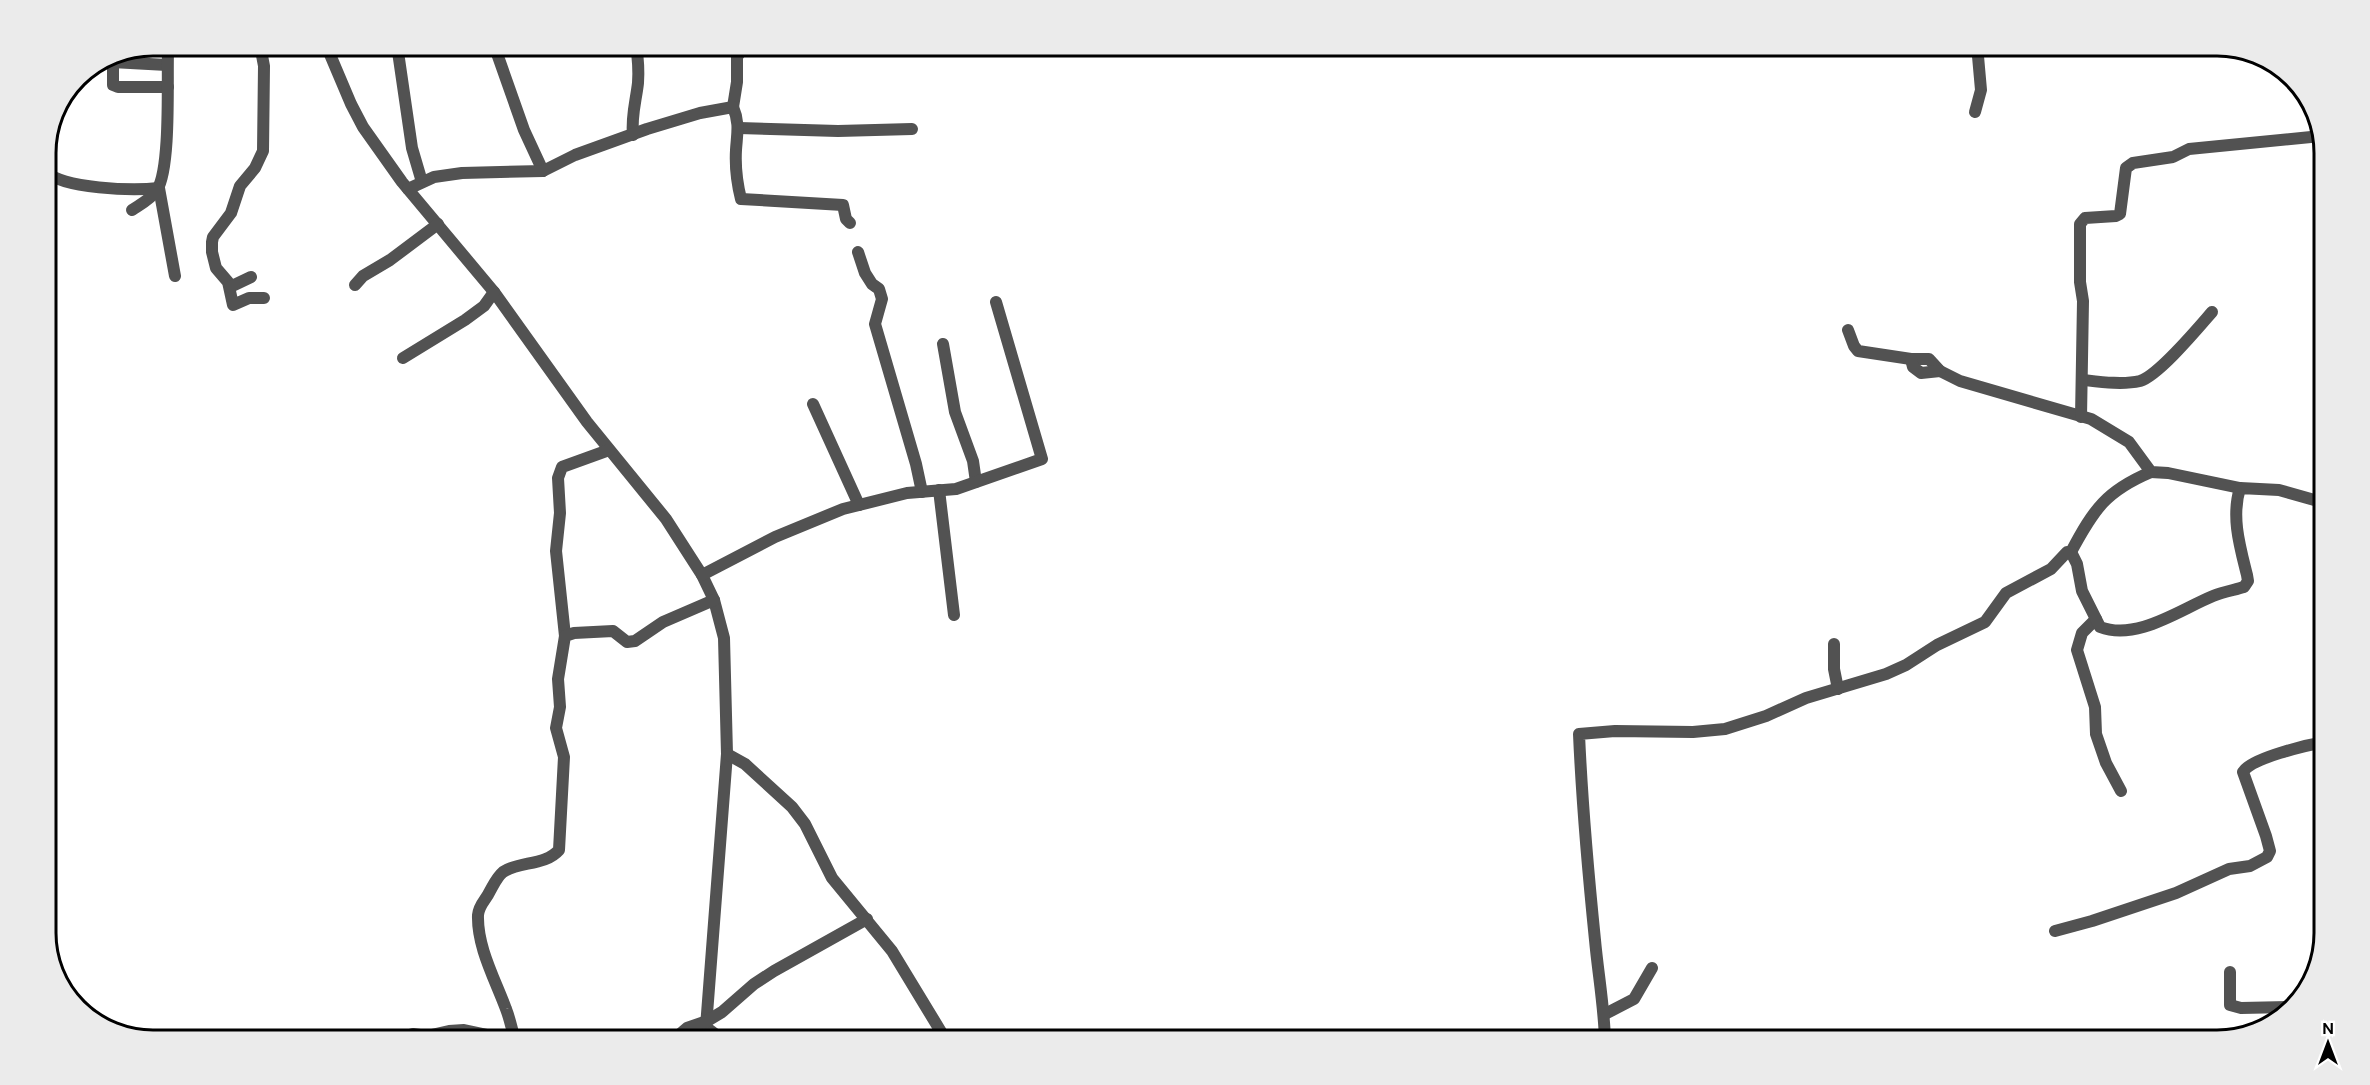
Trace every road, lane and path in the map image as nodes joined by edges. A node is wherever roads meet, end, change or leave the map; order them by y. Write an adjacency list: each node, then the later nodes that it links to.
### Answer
1 (167, 56): 10 (street)
2 (262, 56): 31 (street)
3 (331, 56): 23 (street)
4 (399, 56): 21 (street)
5 (498, 56): 19 (street)
6 (638, 56): 17 (street)
7 (738, 56): 13 (street)
8 (1978, 56): 14 (street)
9 (120, 62): 10 (street)
10 (168, 65): 12 (street)
11 (109, 67): 12 (street)
12 (168, 87): 22 (street)
13 (733, 107): 15 (street); 17 (street)
14 (1975, 112)
15 (739, 128): 16 (street); 25 (street)
16 (912, 129)
17 (633, 135): 19 (street)
18 (2313, 137): 39 (street)
19 (543, 171): 21 (street)
20 (56, 178): 22 (street)
21 (422, 182): 23 (street)
22 (159, 188): 24 (street); 28 (street)
23 (408, 189): 26 (street)
24 (132, 210)
25 (850, 223)
26 (438, 224): 30 (street); 32 (street)
27 (858, 252): 47 (street)
28 (175, 276)
29 (250, 277): 31 (street)
30 (355, 285)
31 (230, 287): 33 (street)
32 (494, 292): 38 (street); 42 (street)
33 (264, 298)
34 (996, 302): 44 (street)
35 (2212, 312): 39 (street)
36 (1848, 330): 41 (street)
37 (943, 344): 44 (street)
38 (403, 358)
39 (2084, 380): 41 (street)
40 (813, 404): 49 (street)
41 (2081, 417): 43 (street)
42 (609, 450): 51 (street); 55 (street)
43 (2151, 472): 45 (street); 50 (street)
44 (976, 482): 46 (street)
45 (2240, 488): 48 (street); 54 (street)
46 (939, 490): 47 (street); 53 (street)
47 (922, 492): 49 (street)
48 (2314, 499)
49 (859, 505): 51 (street)
50 (2071, 552): 54 (street); 57 (street)
51 (702, 575): 52 (street)
52 (714, 600): 55 (street); 59 (street)
53 (954, 615)
54 (2096, 619): 60 (street)
55 (565, 636): 67 (street)
56 (1834, 644): 57 (street)
57 (1838, 689): 66 (street)
58 (2314, 745): 62 (street)
59 (727, 754): 61 (street); 69 (street)
60 (2121, 790)
61 (867, 919): 69 (street); 70 (street)
62 (2055, 931)
63 (1652, 968): 66 (street)
64 (2230, 972): 65 (street)
65 (2278, 1007)
66 (1605, 1014): 71 (street)
67 (512, 1030)
68 (685, 1030): 69 (street)
69 (706, 1030)
70 (940, 1030)
71 (1605, 1030)

